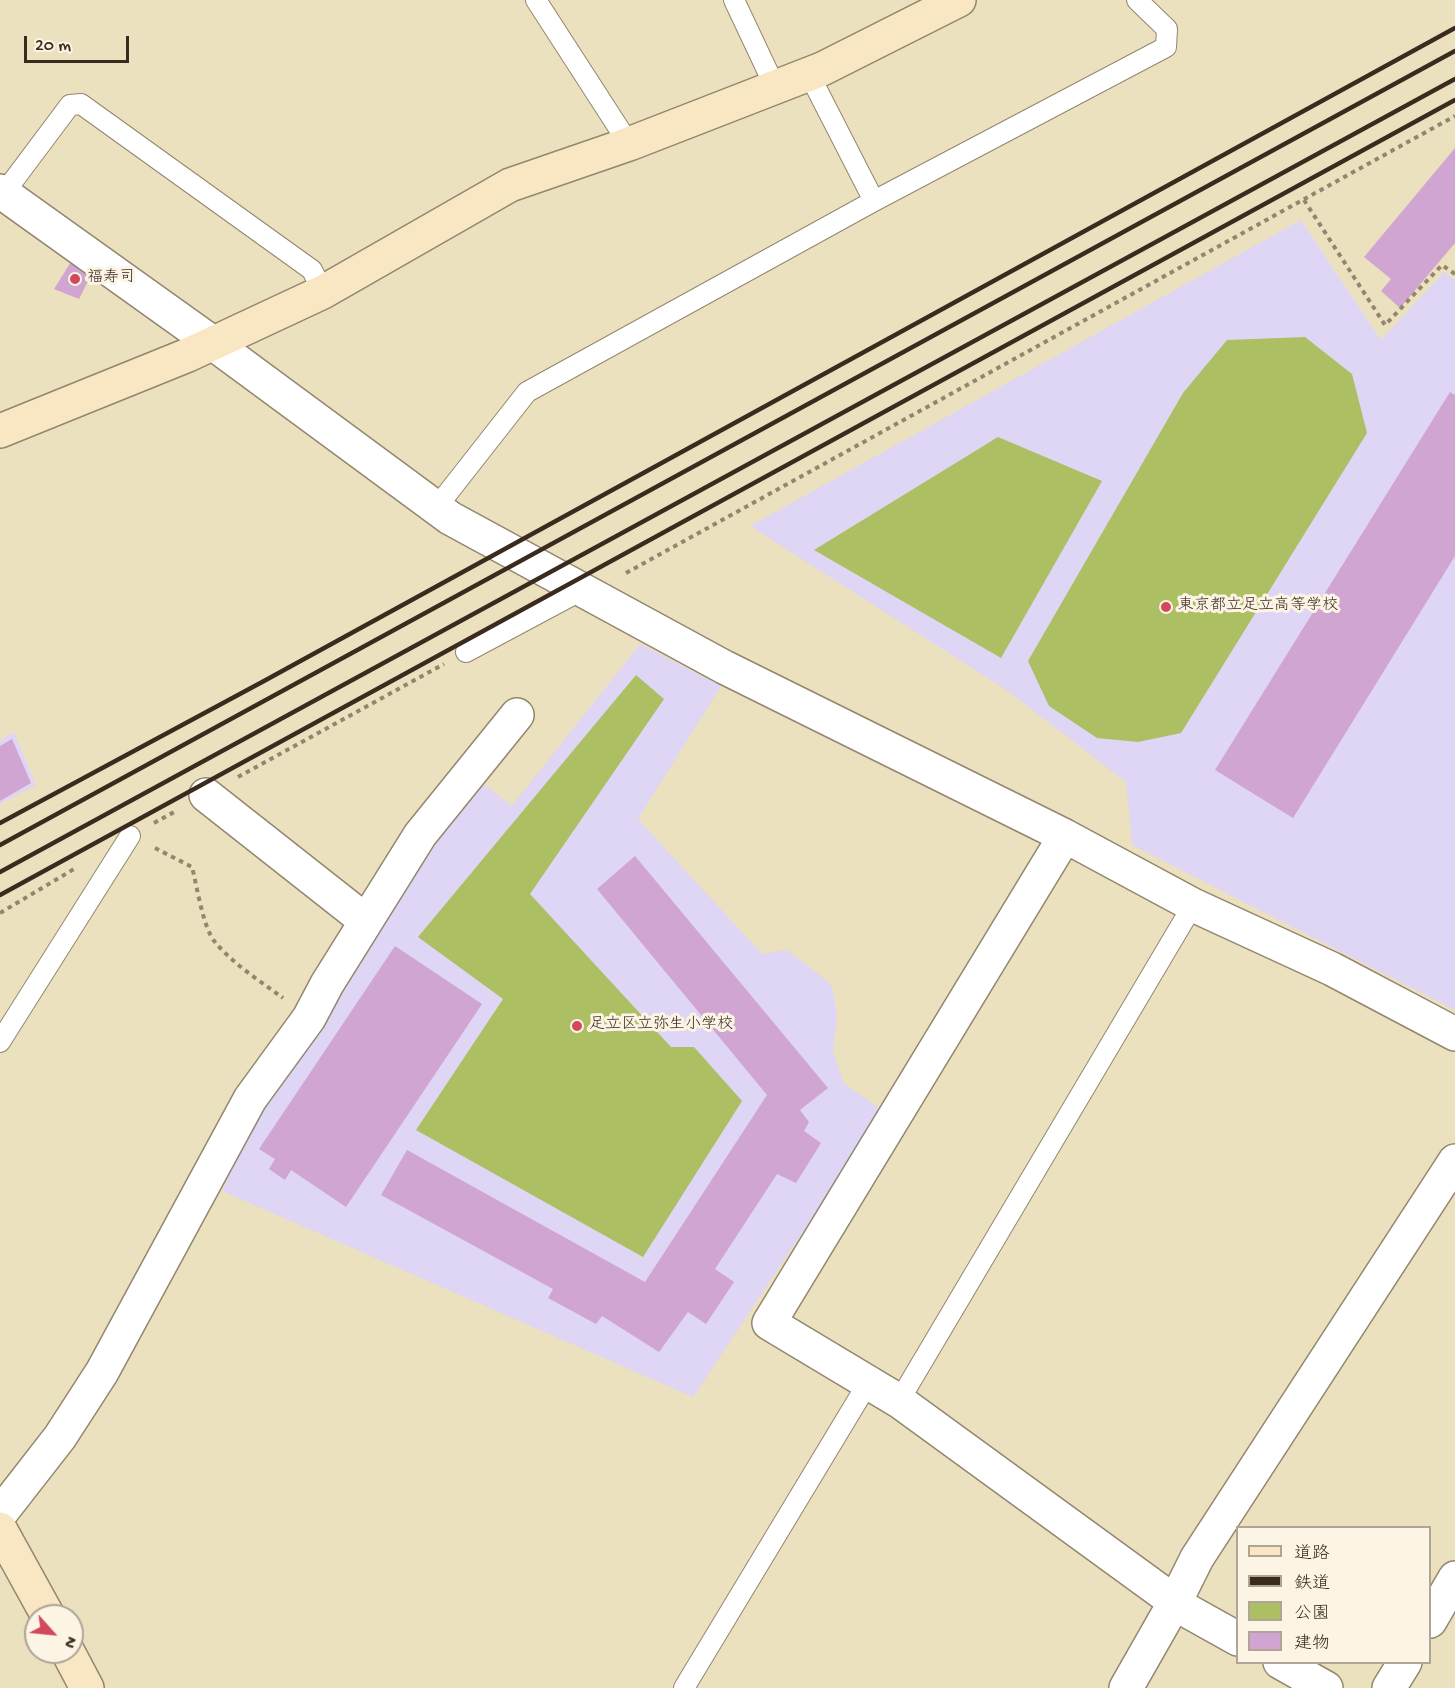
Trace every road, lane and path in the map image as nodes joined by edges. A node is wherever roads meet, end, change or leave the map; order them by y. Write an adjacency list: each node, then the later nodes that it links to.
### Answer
1 (536, 0): 8 (lane)
2 (734, 0): 6 (lane)
3 (959, 0): 5 (street)
4 (1137, 0): 11 (lane)
5 (809, 74): 6 (street); 11 (lane)
6 (775, 87): 8 (street)
7 (1455, 116): 10 (path)
8 (629, 144): 13 (street)
9 (2, 192): 13 (lane); 14 (street)
10 (1304, 200): 12 (path); 17 (path)
11 (874, 201): 16 (lane)
12 (1455, 274)
13 (323, 292): 14 (street)
14 (214, 344): 15 (street); 16 (street)
15 (0, 431)
16 (435, 508): 17 (street)
17 (585, 592): 18 (lane); 22 (street)
18 (466, 652): 20 (path)
19 (517, 716): 26 (street)
20 (206, 795): 21 (path); 26 (street)
21 (130, 836): 27 (path); 29 (lane)
22 (1065, 836): 24 (street); 31 (street)
23 (80, 866): 25 (path)
24 (1193, 905): 28 (street); 32 (lane)
25 (0, 914)
26 (366, 921): 27 (street)
27 (309, 1018): 33 (street)
28 (1455, 1034)
29 (0, 1042)
30 (1455, 1161): 36 (street)
31 (868, 1383): 32 (street); 44 (lane)
32 (899, 1401): 36 (street)
33 (0, 1514)
34 (0, 1529): 37 (street)
35 (1455, 1578): 38 (street)
36 (1175, 1602): 39 (street); 45 (street)
37 (41, 1604)
38 (1431, 1619)
39 (1236, 1638)
40 (74, 1664): 43 (street)
41 (1284, 1664): 46 (street)
42 (1404, 1664): 47 (street)
43 (87, 1688)
44 (684, 1688)
45 (1126, 1688)
46 (1326, 1688)
47 (1389, 1688)

